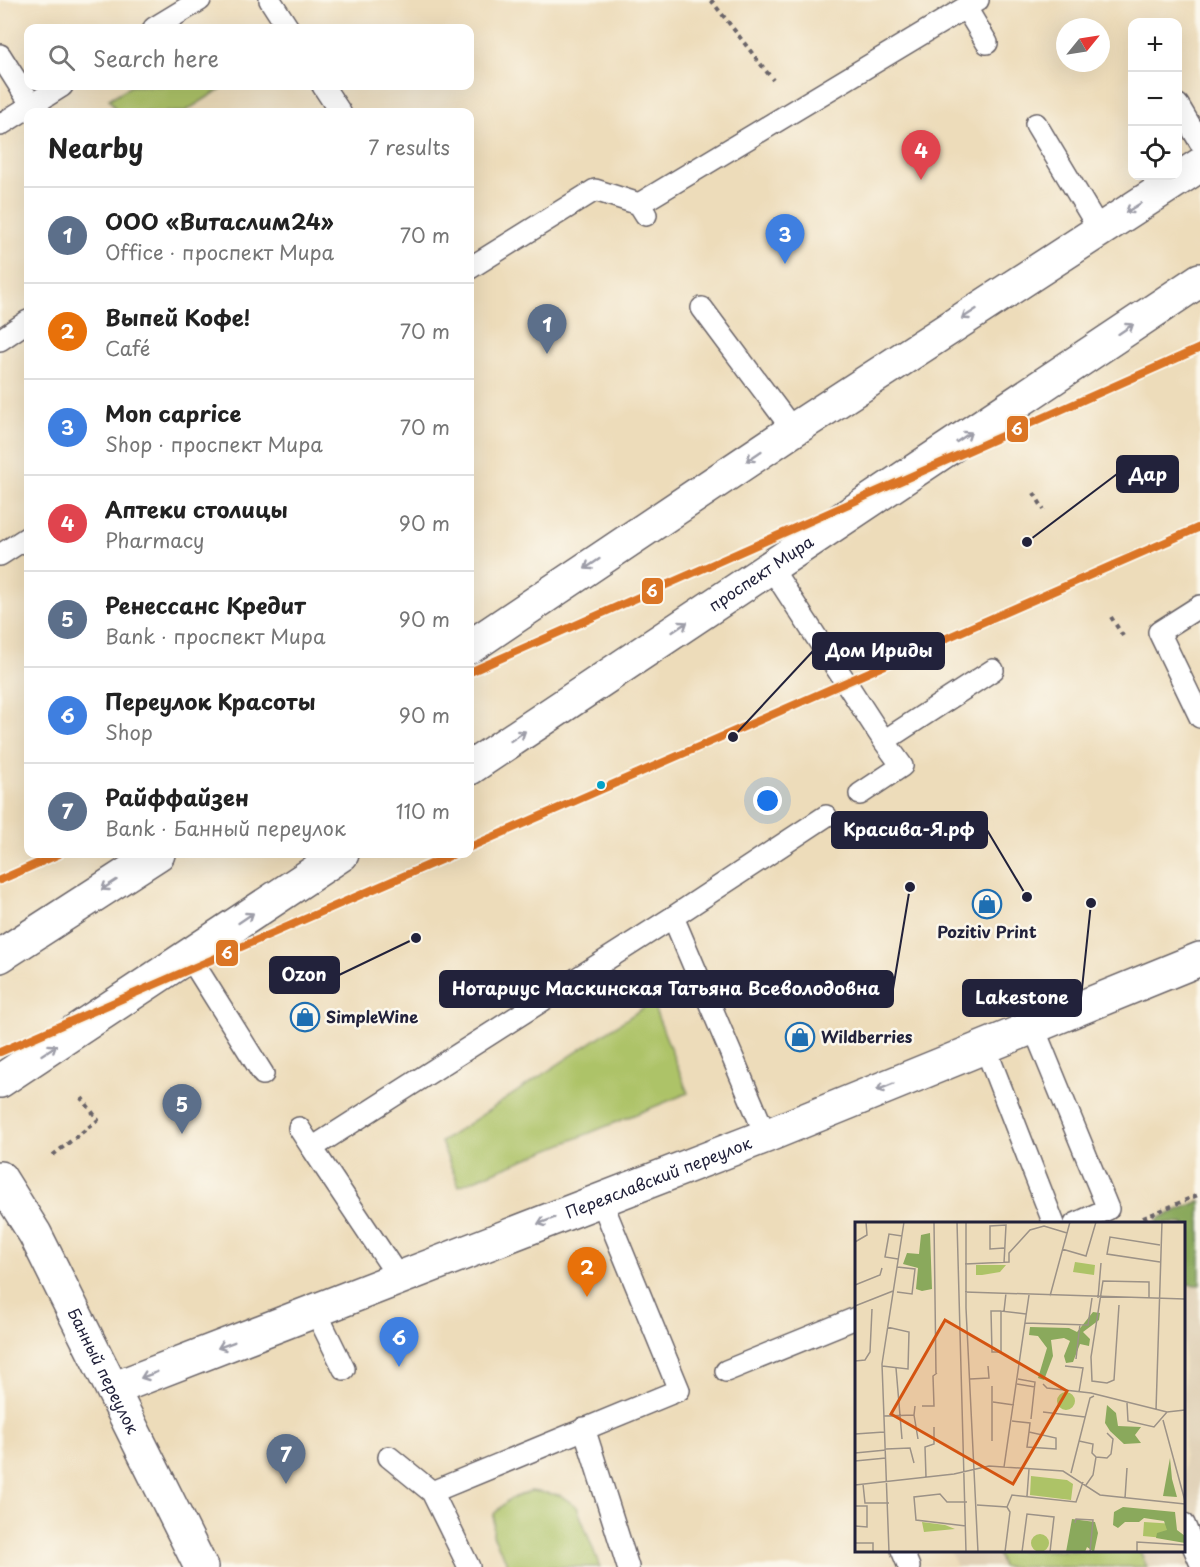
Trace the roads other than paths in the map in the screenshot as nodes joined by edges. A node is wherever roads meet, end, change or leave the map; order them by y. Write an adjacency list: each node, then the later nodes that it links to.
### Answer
1 (200, 0): 4 (lane)
2 (270, 0): 5 (lane)
3 (972, 4): 6 (lane); 20 (lane)
4 (161, 24)
5 (285, 24)
6 (987, 43)
7 (0, 55): 10 (lane)
8 (57, 90): 11 (lane)
9 (326, 90): 12 (lane)
10 (32, 108)
11 (34, 108)
12 (337, 108)
13 (1182, 112): 17 (lane)
14 (24, 113): 16 (lane)
15 (1036, 124): 19 (lane)
16 (0, 125)
17 (1200, 142)
18 (1200, 165): 19 (main road, one-way to 19)
19 (1099, 229): 25 (main road, one-way to 25)
20 (474, 266)
21 (1200, 280): 28 (main road, проспект Мира, one-way to 21)
22 (702, 308): 25 (lane)
23 (24, 324): 24 (lane)
24 (0, 340)
25 (793, 430): 30 (main road, one-way to 30)
26 (24, 540): 27 (lane)
27 (0, 555)
28 (770, 566): 33 (lane); 34 (main road, проспект Мира, one-way to 28)
29 (1200, 606): 32 (lane)
30 (474, 643)
31 (993, 670): 33 (lane)
32 (1200, 717)
33 (884, 741): 35 (lane)
34 (474, 765)
35 (860, 794)
36 (826, 816): 39 (lane)
37 (152, 858): 40 (main road, one-way to 40)
38 (336, 858): 41 (main road, one-way to 38)
39 (674, 917): 48 (lane); 49 (lane)
40 (0, 956)
41 (189, 956): 45 (lane); 46 (main road, one-way to 41)
42 (1200, 959): 43 (main road, Переяславский переулок)
43 (1033, 1026): 44 (main road, Переяславский переулок); 53 (lane)
44 (985, 1047): 48 (main road, Переяславский переулок, one-way to 48); 52 (lane)
45 (263, 1074)
46 (0, 1081)
47 (299, 1128): 49 (lane)
48 (766, 1136): 51 (main road, Переяславский переулок)
49 (312, 1148): 54 (lane)
50 (0, 1178): 59 (main road, Банный переулок)
51 (601, 1200): 54 (main road, Переяславский переулок, one-way to 54); 60 (lane)
52 (1053, 1222)
53 (1079, 1222)
54 (399, 1278): 55 (main road, Переяславский переулок)
55 (315, 1310): 57 (lane); 59 (main road, Переяславский переулок, one-way to 59)
56 (855, 1317): 58 (lane)
57 (344, 1369)
58 (726, 1371)
59 (113, 1389): 66 (main road, Банный переулок)
60 (584, 1428): 62 (lane); 68 (lane)
61 (389, 1457): 62 (lane)
62 (432, 1492): 67 (lane)
63 (1185, 1526): 65 (lane)
64 (902, 1552): 69 (lane)
65 (1200, 1562)
66 (201, 1567)
67 (469, 1567)
68 (628, 1567)
69 (909, 1567)

